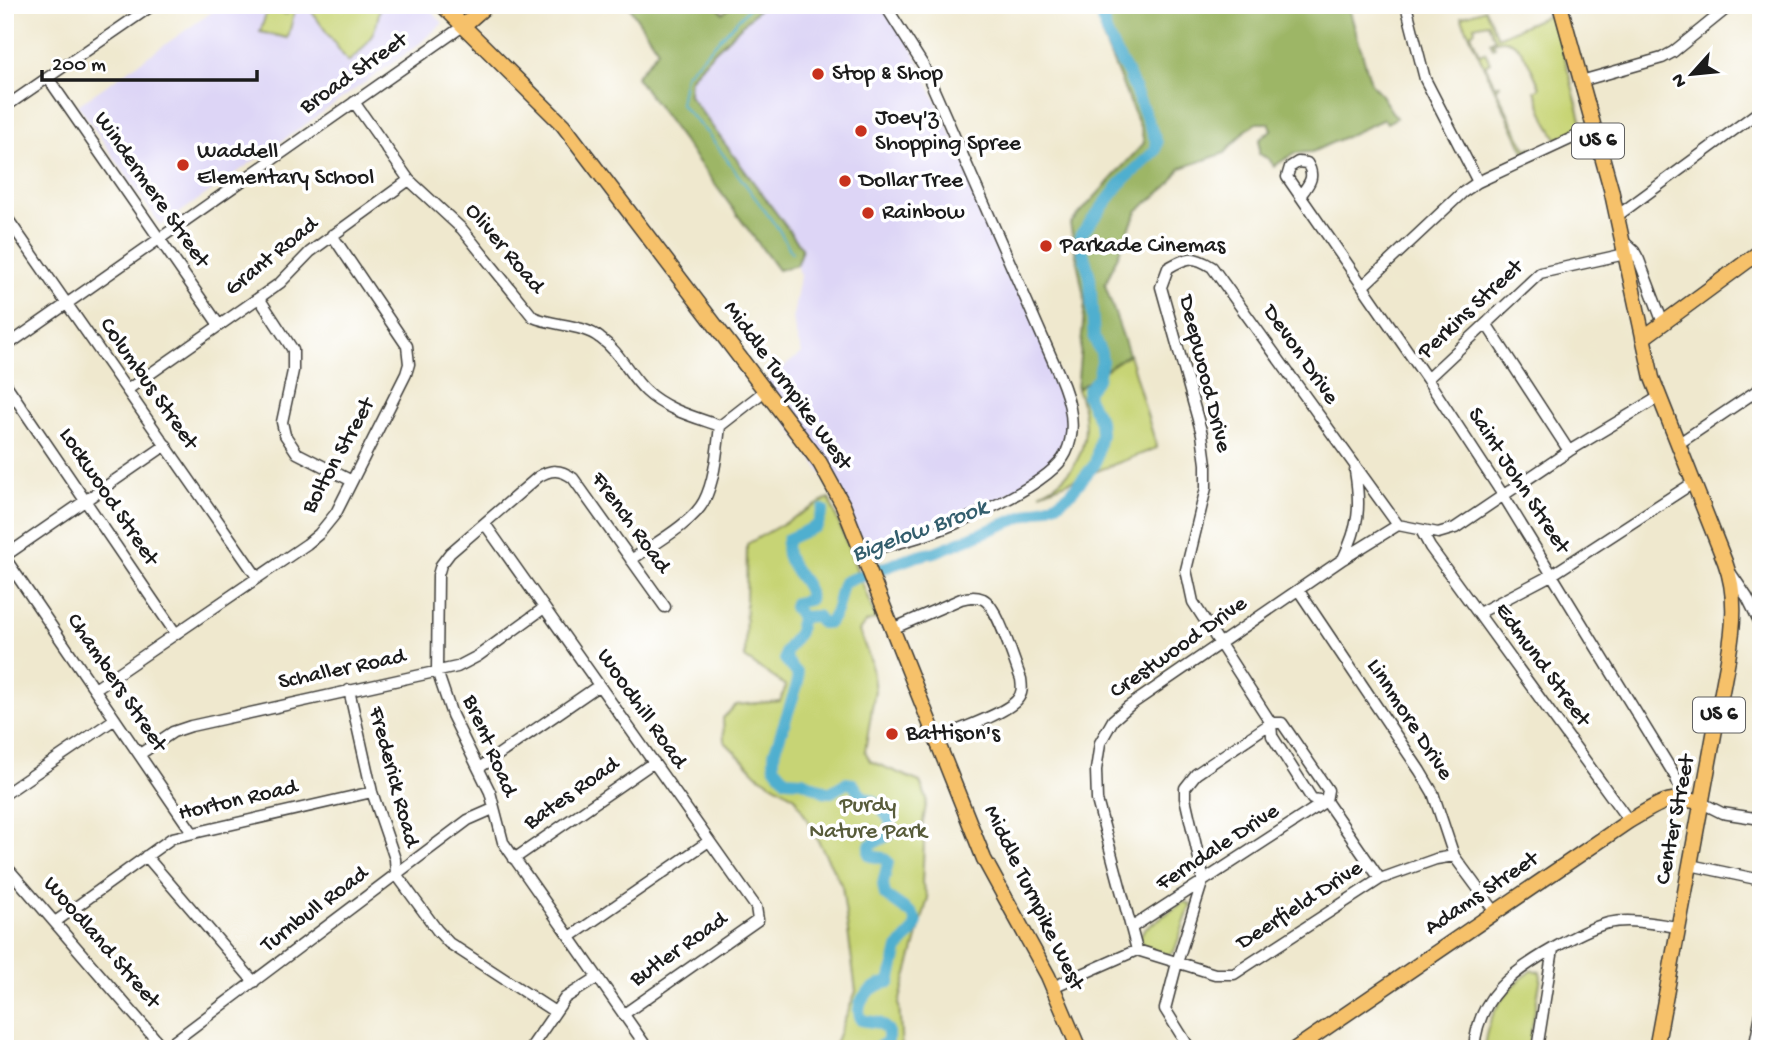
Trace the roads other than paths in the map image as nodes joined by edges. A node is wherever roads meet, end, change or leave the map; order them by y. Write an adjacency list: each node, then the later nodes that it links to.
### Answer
1 (153, 5): 9 (street)
2 (442, 5): 8 (main road, Middle Turnpike West)
3 (487, 5): 8 (main road, Broad Street)
4 (885, 5): 52 (street)
5 (1406, 5): 16 (street)
6 (1560, 5): 10 (main road, Center Street / US 6)
7 (1731, 5): 10 (street)
8 (463, 26): 11 (street, Broad Street); 37 (main road, Middle Turnpike West)
9 (48, 78): 12 (street); 21 (street, Windermere Street)
10 (1581, 81): 14 (main road, Center Street / US 6)
11 (354, 102): 15 (street, Oliver Road); 21 (street, Broad Street)
12 (6, 105)
13 (1761, 110): 19 (street)
14 (1594, 128): 16 (street); 19 (main road, Center Street / US 6)
15 (409, 180): 20 (street, Grant Road); 39 (street, Oliver Road)
16 (1478, 182): 25 (street)
17 (1300, 196): 25 (street, Saint John Street)
18 (5, 215): 27 (street, Columbus Street)
19 (1617, 216): 22 (main road, Center Street / US 6)
20 (332, 235): 26 (street, Grant Road); 45 (street, Bolton Street)
21 (159, 239): 27 (street, Broad Street); 29 (street, Windermere Street)
22 (1623, 247): 28 (street, Center Street); 30 (street, Perkins Street); 31 (main road, Center Street / US 6)
23 (1761, 251): 28 (main road)
24 (1212, 267): 43 (street, Devon Drive); 66 (street, Deepwood Drive)
25 (1363, 286): 33 (street, Saint John Street)
26 (259, 298): 29 (street, Grant Road); 45 (street)
27 (67, 303): 32 (street, Broad Street); 36 (street, Columbus Street)
28 (1663, 323): 31 (main road)
29 (219, 325): 36 (street, Grant Road)
30 (1487, 325): 33 (street, Perkins Street); 42 (street)
31 (1643, 338): 38 (main road, Center Street / US 6)
32 (5, 347)
33 (1427, 379): 47 (street, Saint John Street)
34 (5, 383): 48 (street, Lockwood Street)
35 (1761, 388): 40 (street)
36 (127, 390): 41 (street, Columbus Street)
37 (766, 390): 39 (street); 52 (main road, Middle Turnpike West)
38 (1659, 397): 40 (main road, Center Street / US 6); 42 (street)
39 (720, 426): 55 (street)
40 (1678, 444): 46 (main road, Center Street / US 6)
41 (166, 445): 48 (street); 58 (street, Columbus Street)
42 (1569, 452): 47 (street)
43 (1354, 467): 50 (street, Devon Drive); 54 (street, Devon Drive)
44 (556, 470): 49 (street, Brent Road); 55 (street, French Road)
45 (352, 481): 58 (street, Bolton Street)
46 (1693, 483): 56 (main road, Center Street / US 6); 57 (street)
47 (1503, 495): 51 (street); 57 (street, Saint John Street)
48 (85, 502): 53 (street); 65 (street, Lockwood Street)
49 (485, 524): 61 (street, Woodhill Road); 67 (street, Brent Road)
50 (1398, 525): 51 (street); 54 (street, Crestwood Drive)
51 (1422, 532): 62 (street, Edmund Street)
52 (862, 552): 64 (main road, Middle Turnpike West)
53 (5, 557): 69 (street, Chambers Street)
54 (1343, 559): 59 (street, Crestwood Drive)
55 (631, 560): 60 (street, French Road)
56 (1728, 570): 63 (street); 81 (main road, Center Street / US 6)
57 (1553, 574): 62 (street); 79 (street, Saint John Street)
58 (257, 577): 65 (street, Bolton Street)
59 (1299, 591): 66 (street, Crestwood Drive); 88 (street, Linnmore Drive)
60 (664, 607)
61 (544, 608): 67 (street, Schaller Road); 68 (street, Woodhill Road)
62 (1479, 613): 84 (street, Edmund Street)
63 (1761, 625)
64 (892, 629): 73 (main road, Middle Turnpike West); 73 (street)
65 (176, 634): 69 (street, Bolton Street)
66 (1220, 644): 72 (street, Deepwood Drive); 100 (street, Crestwood Drive)
67 (437, 671): 70 (street, Schaller Road); 76 (street, Brent Road)
68 (598, 686): 75 (street, Woodhill Road); 76 (street)
69 (95, 689): 71 (street, Chambers Street)
70 (349, 690): 74 (street, Schaller Road); 77 (street, Frederick Road)
71 (115, 719): 74 (street, Chambers Street); 78 (street)
72 (1271, 723): 80 (street, Deepwood Drive); 80 (street, Deepwood Drive); 95 (street)
73 (936, 739): 107 (main road, Middle Turnpike West)
74 (139, 754): 85 (street, Chambers Street)
75 (654, 762): 86 (street, Woodhill Road); 89 (street, Bates Road)
76 (479, 768): 82 (street, Brent Road)
77 (372, 792): 85 (street, Horton Road); 92 (street, Frederick Road)
78 (5, 794)
79 (1684, 799): 81 (main road, Adams Street); 84 (main road, Adams Street)
80 (1326, 801): 93 (street, Deepwood Drive); 95 (street, Ferndale Drive)
81 (1702, 803): 83 (street); 91 (main road, Center Street / US 6)
82 (493, 809): 89 (street, Brent Road); 92 (street, Turnbull Road)
83 (1761, 819)
84 (1629, 821): 96 (main road, Adams Street)
85 (192, 832): 87 (street, Horton Road)
86 (709, 841): 97 (street, Woodhill Road); 101 (street)
87 (146, 856): 98 (street, Horton Road); 106 (street)
88 (1454, 856): 93 (street, Deerfield Drive); 96 (street, Linnmore Drive)
89 (514, 859): 101 (street, Brent Road)
90 (5, 865): 98 (street, Woodland Street)
91 (1690, 865): 94 (street); 99 (main road, Center Street / US 6)
92 (396, 874): 106 (street, Turnbull Road); 108 (street)
93 (1380, 879): 104 (street, Deerfield Drive)
94 (1761, 880)
95 (1202, 883): 100 (street, Ferndale Drive); 104 (street)
96 (1496, 913): 112 (main road, Adams Street)
97 (758, 920): 109 (street, Butler Road)
98 (55, 922): 113 (street, Woodland Street)
99 (1678, 927): 102 (street); 120 (main road, Center Street / US 6)
100 (1131, 928): 103 (street, Crestwood Drive)
101 (570, 937): 105 (street, Brent Road)
102 (1553, 949): 118 (street); 119 (street)
103 (1138, 950): 104 (street, Deerfield Drive); 107 (street)
104 (1177, 963): 117 (street)
105 (598, 977): 108 (street); 109 (street, Brent Road)
106 (254, 982): 113 (street, Turnbull Road)
107 (1053, 987): 116 (main road, Middle Turnpike West)
108 (555, 1012): 114 (street)
109 (624, 1014): 115 (street, Brent Road)
110 (1761, 1014): 111 (street)
111 (1757, 1042)
112 (1296, 1048)
113 (164, 1049)
114 (530, 1049)
115 (648, 1049)
116 (1079, 1049)
117 (1190, 1049)
118 (1474, 1049)
119 (1537, 1049)
120 (1656, 1049)

